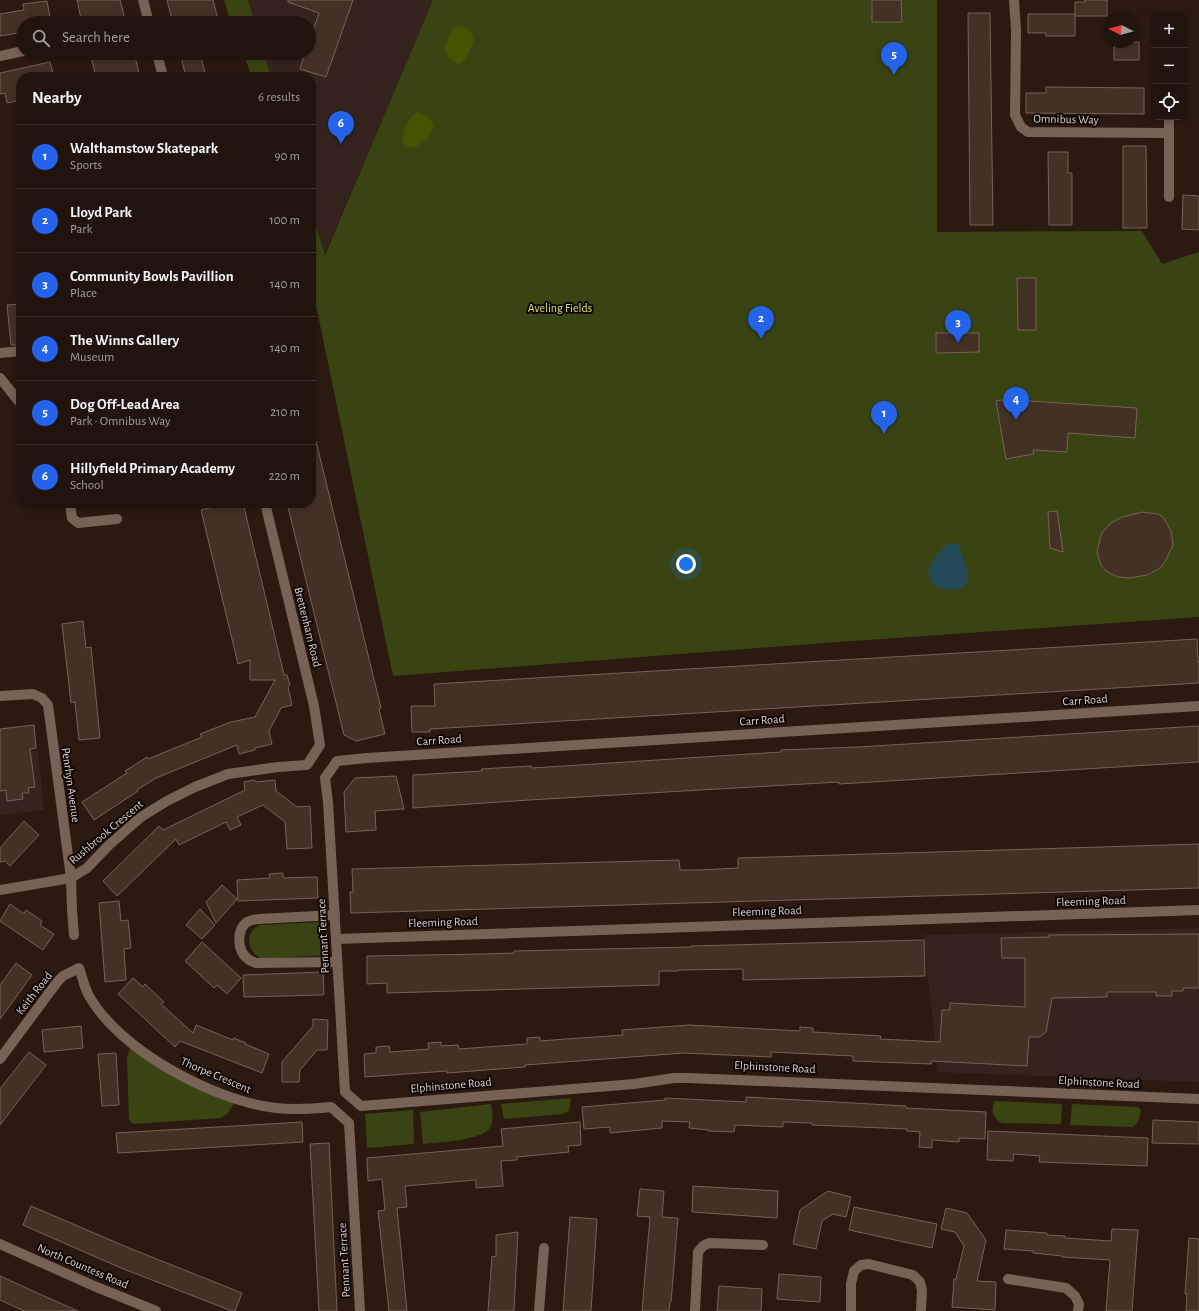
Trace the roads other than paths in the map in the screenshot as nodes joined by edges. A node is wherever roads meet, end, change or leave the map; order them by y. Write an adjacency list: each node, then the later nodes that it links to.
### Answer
1 (143, 0): 3 (street)
2 (1014, 0): 9 (street, Omnibus Way)
3 (147, 16)
4 (16, 53): 5 (street)
5 (0, 56)
6 (159, 60): 7 (street)
7 (162, 72)
8 (1169, 120): 9 (street)
9 (1169, 133): 10 (street)
10 (1169, 197)
11 (16, 351): 12 (street)
12 (0, 353)
13 (0, 378): 14 (street)
14 (16, 398)
15 (71, 508): 17 (street)
16 (266, 508): 20 (street, Brettenham Road)
17 (117, 519)
18 (0, 696): 22 (street, Penrhyn Avenue)
19 (1199, 706): 21 (street, Carr Road)
20 (313, 756): 22 (street, Rushbrook Crescent)
21 (331, 769): 25 (street, Pennant Terrace)
22 (71, 878): 23 (street); 26 (street)
23 (0, 890)
24 (1199, 910): 27 (street, Fleeming Road)
25 (335, 915): 27 (street, Pennant Terrace); 28 (street)
26 (74, 935)
27 (336, 939): 28 (street, Pennant Terrace)
28 (338, 962): 32 (street, Pennant Terrace)
29 (79, 968): 30 (street, Keith Road); 33 (street, Thorpe Crescent)
30 (0, 1059)
31 (1199, 1099): 32 (street, Elphinstone Road)
32 (354, 1100)
33 (340, 1115): 39 (street, Pennant Terrace)
34 (0, 1244): 38 (street, North Countess Road)
35 (762, 1246): 41 (street)
36 (544, 1248): 40 (street)
37 (1008, 1279): 44 (street)
38 (156, 1311)
39 (360, 1311)
40 (539, 1311)
41 (695, 1311)
42 (851, 1311): 43 (street)
43 (921, 1311)
44 (1078, 1311)

